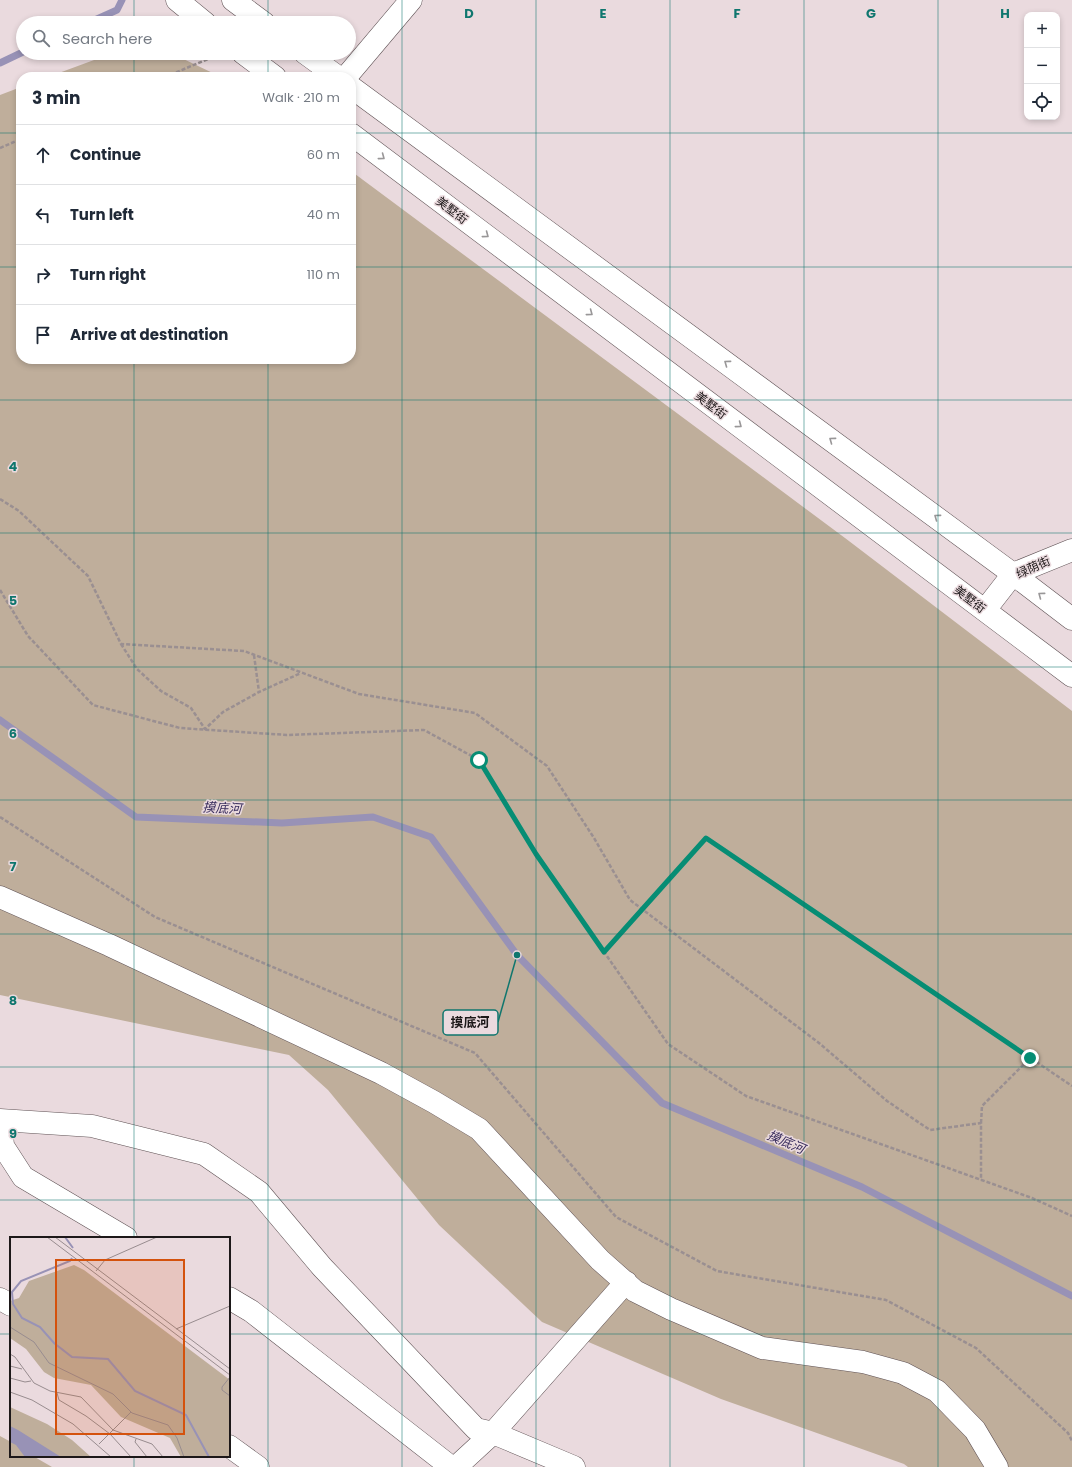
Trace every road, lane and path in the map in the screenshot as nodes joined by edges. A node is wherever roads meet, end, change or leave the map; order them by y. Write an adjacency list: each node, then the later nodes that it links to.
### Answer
1 (177, 0): 4 (street)
2 (233, 0): 5 (street)
3 (411, 0): 12 (street)
4 (196, 16)
5 (255, 16)
6 (205, 60): 9 (path)
7 (252, 60): 10 (street)
8 (315, 60): 11 (street)
9 (177, 72)
10 (268, 72)
11 (331, 72)
12 (350, 72)
13 (356, 91): 19 (street, one-way to 13)
14 (356, 138): 21 (street, 美墅街, one-way to 21)
15 (16, 141): 16 (path)
16 (0, 148)
17 (0, 498): 23 (path)
18 (1072, 550): 19 (street, 绿荫街)
19 (1013, 574): 21 (street, 绿荫街); 22 (street, one-way to 19)
20 (0, 590): 28 (path)
21 (985, 610): 26 (street, 美墅街)
22 (1072, 619)
23 (121, 644): 24 (path); 28 (path)
24 (254, 655): 25 (path); 27 (path)
25 (302, 673): 27 (path); 31 (path)
26 (1072, 676)
27 (259, 692): 28 (path)
28 (205, 729): 32 (path)
29 (0, 817): 45 (path)
30 (0, 897): 40 (street)
31 (643, 909): 32 (path); 33 (path); 36 (path)
32 (604, 952): 37 (path)
33 (1030, 1058): 34 (path); 36 (path)
34 (1072, 1086)
35 (1, 1121): 39 (street); 44 (street)
36 (981, 1123): 37 (path)
37 (981, 1180): 38 (path)
38 (1072, 1216)
39 (124, 1237)
40 (626, 1282): 44 (street); 51 (street)
41 (0, 1299): 43 (street)
42 (230, 1299): 48 (street)
43 (10, 1304)
44 (493, 1433): 49 (street); 50 (street)
45 (1072, 1440)
46 (230, 1447): 47 (street)
47 (258, 1467)
48 (451, 1467)
49 (456, 1467)
50 (574, 1467)
51 (997, 1467)

